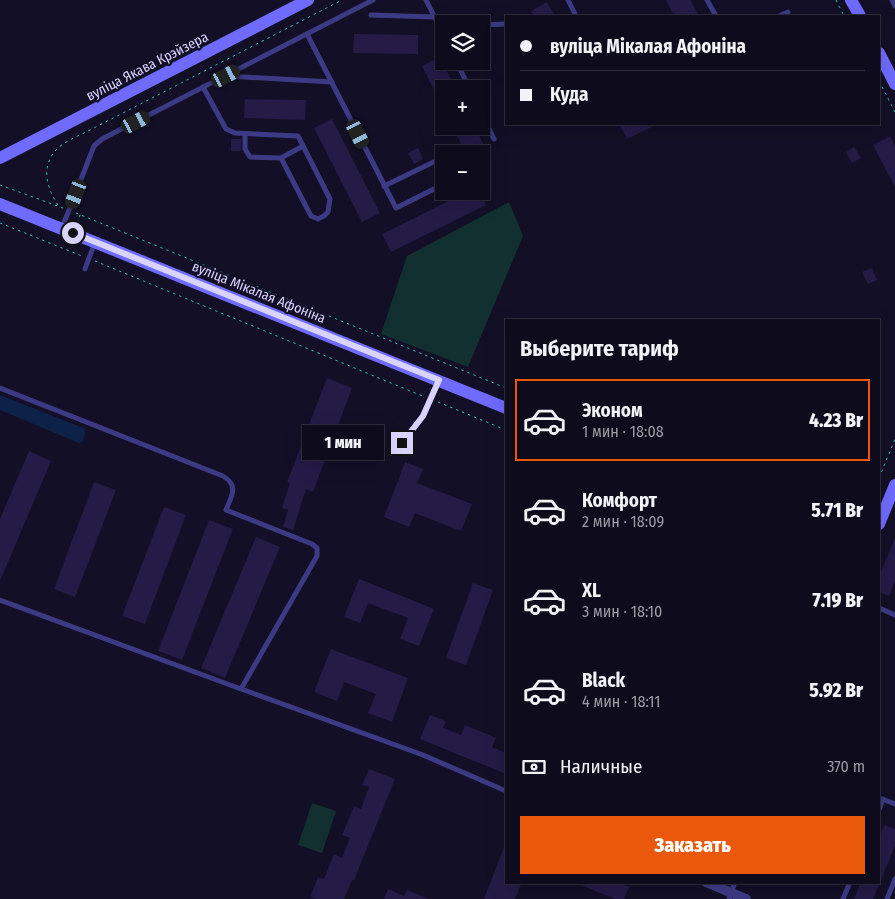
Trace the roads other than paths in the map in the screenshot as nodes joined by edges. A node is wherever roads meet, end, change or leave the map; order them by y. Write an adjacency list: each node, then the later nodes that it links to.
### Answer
1 (308, 0): 28 (street, вуліца Якава Крэйзера)
2 (373, 0): 18 (lane)
3 (426, 0): 15 (lane)
4 (568, 0): 11 (lane)
5 (708, 0): 12 (lane)
6 (851, 0): 14 (street)
7 (892, 0): 8 (lane)
8 (895, 6)
9 (788, 12): 13 (lane)
10 (371, 15): 15 (lane)
11 (576, 15)
12 (716, 15)
13 (781, 15)
14 (859, 15)
15 (435, 17)
16 (505, 24): 17 (lane)
17 (490, 25)
18 (307, 34): 20 (lane); 21 (lane)
19 (880, 55): 22 (street)
20 (226, 76): 21 (lane); 23 (lane)
21 (332, 82): 31 (lane)
22 (895, 84)
23 (204, 87): 25 (lane); 34 (lane)
24 (490, 131): 26 (lane)
25 (245, 134): 27 (lane); 29 (lane)
26 (494, 139)
27 (303, 146): 29 (lane); 29 (lane)
28 (0, 158)
29 (281, 158)
30 (435, 161): 31 (lane)
31 (384, 186): 32 (lane)
32 (435, 188)
33 (0, 204): 34 (street, вуліца Мікалая Афоніна)
34 (62, 229): 35 (street, вуліца Мікалая Афоніна)
35 (95, 242): 36 (lane); 37 (street, вуліца Мікалая Афоніна)
36 (85, 269)
37 (439, 380): 39 (street, вуліца Мікалая Афоніна); 40 (lane)
38 (0, 388): 46 (lane)
39 (505, 408)
40 (402, 443)
41 (895, 485): 42 (street)
42 (880, 522)
43 (0, 600): 46 (lane)
44 (880, 608): 45 (lane)
45 (895, 615)
46 (241, 690): 47 (lane)
47 (505, 791)
48 (881, 799): 49 (lane)
49 (895, 804)
50 (895, 879): 57 (lane)
51 (709, 884): 54 (street)
52 (734, 884): 54 (lane)
53 (849, 884): 56 (lane)
54 (730, 896): 55 (street)
55 (746, 899)
56 (843, 899)
57 (887, 899)

